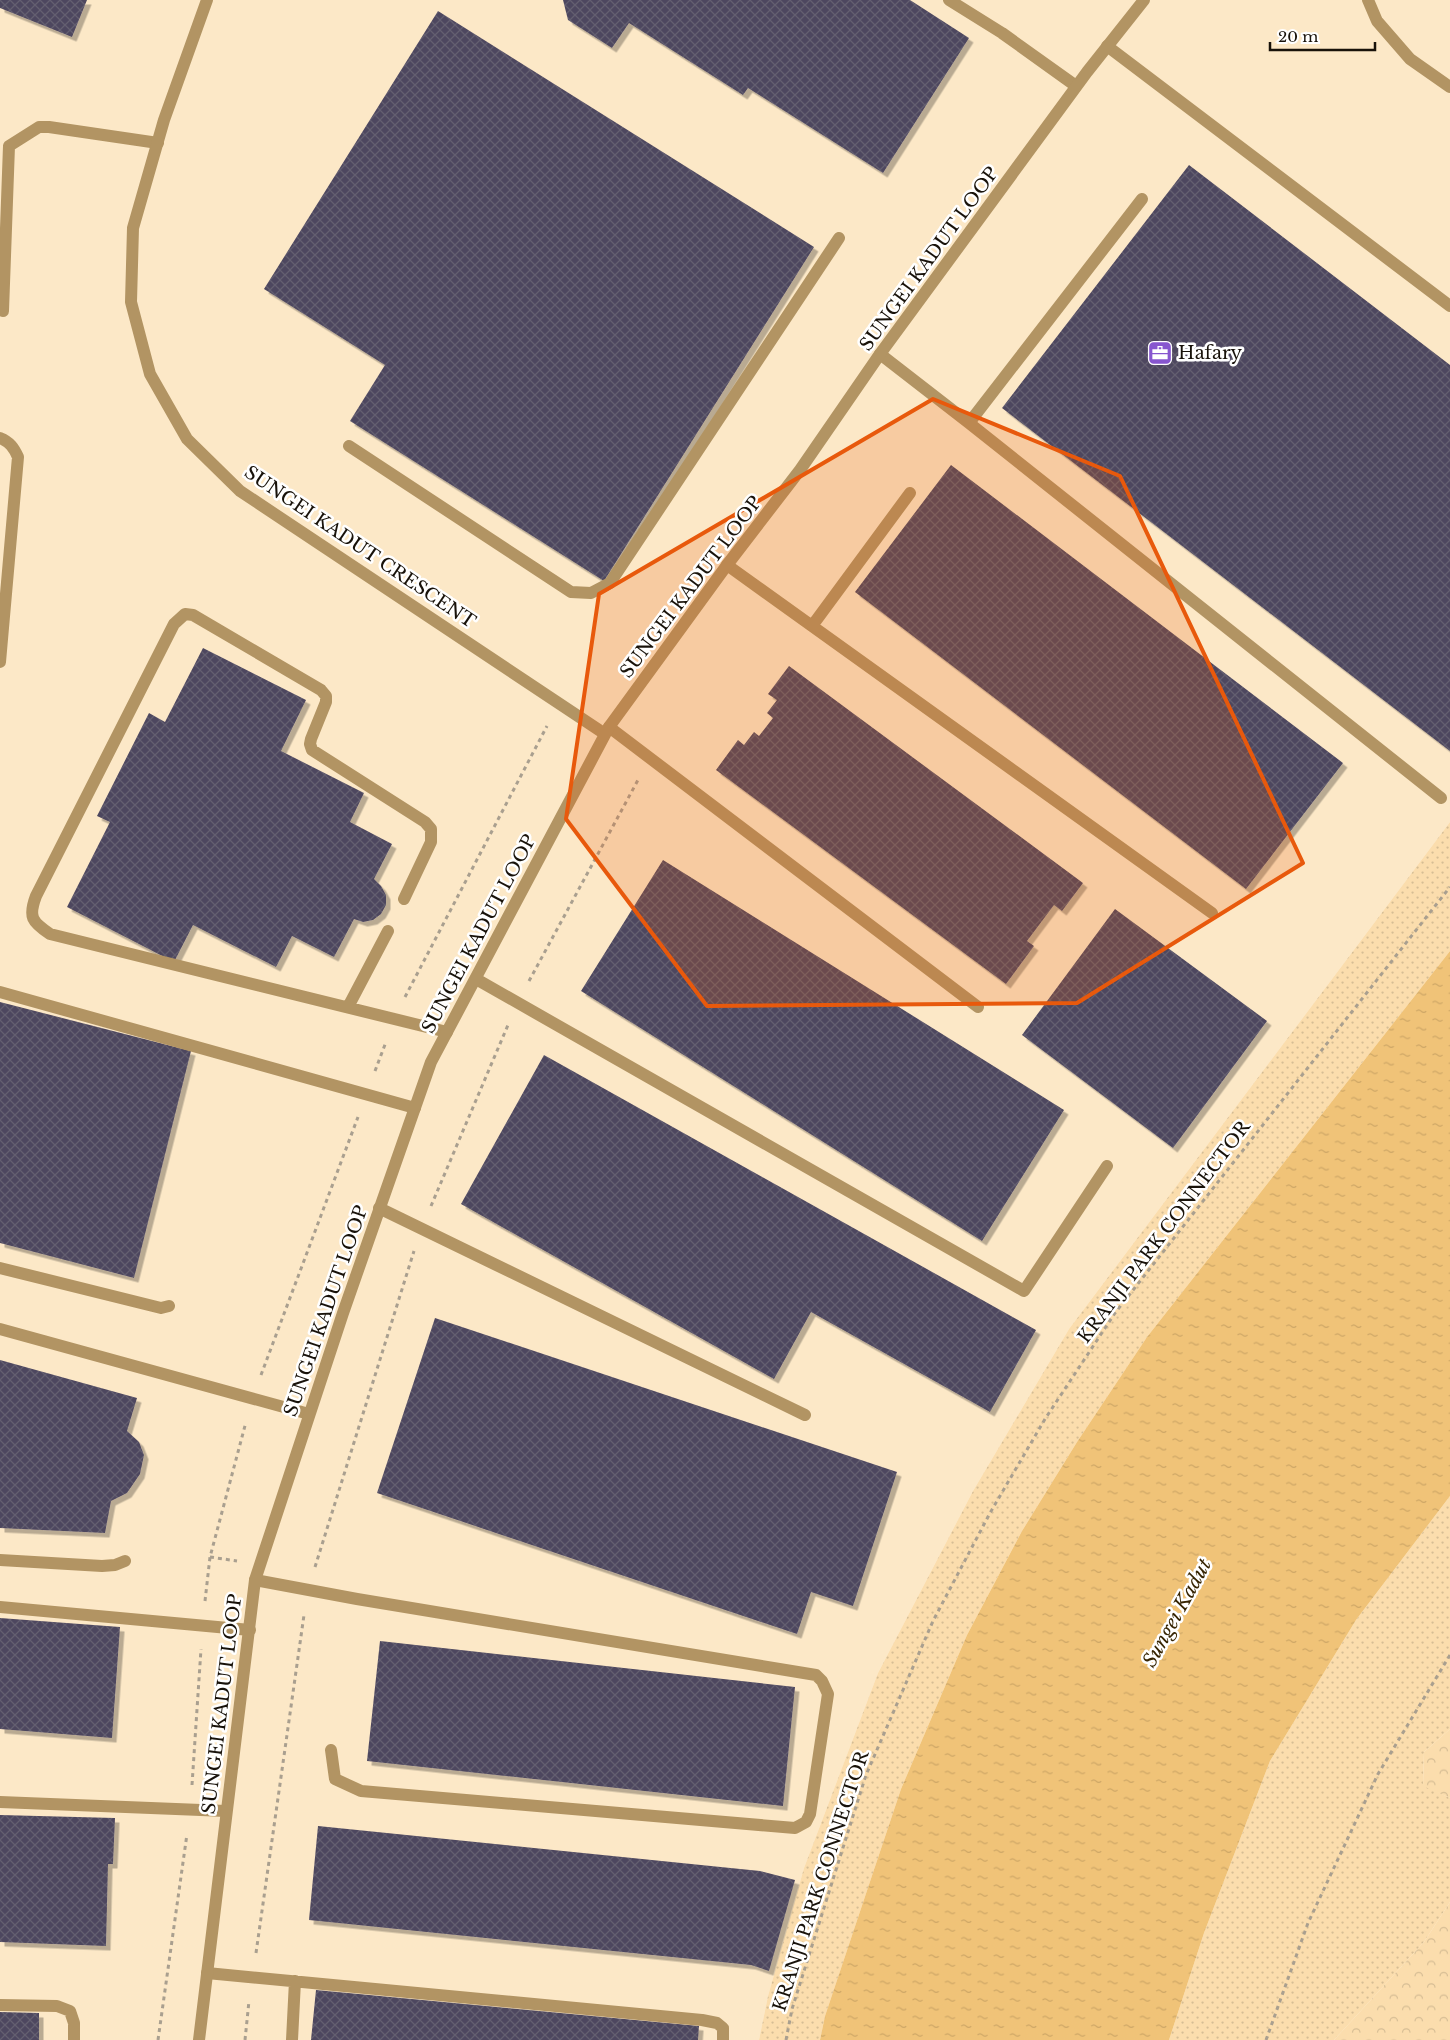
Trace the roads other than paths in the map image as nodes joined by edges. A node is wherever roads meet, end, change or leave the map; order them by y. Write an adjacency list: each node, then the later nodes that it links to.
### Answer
1 (207, 0): 8 (street, SUNGEI KADUT CRESCENT)
2 (949, 0): 6 (street)
3 (1144, 0): 5 (street, SUNGEI KADUT LOOP)
4 (1368, 0): 7 (street)
5 (1107, 46): 6 (street, SUNGEI KADUT LOOP); 12 (street)
6 (1076, 86): 14 (street, SUNGEI KADUT LOOP)
7 (1450, 87)
8 (158, 143): 9 (street); 22 (street, SUNGEI KADUT CRESCENT)
9 (5, 144): 13 (street)
10 (1142, 199): 15 (street)
11 (839, 238): 17 (street)
12 (1450, 306)
13 (3, 311)
14 (880, 354): 15 (street); 19 (street, SUNGEI KADUT LOOP)
15 (969, 423): 23 (street)
16 (0, 438): 21 (street)
17 (349, 446)
18 (910, 493): 20 (street)
19 (727, 565): 20 (street); 22 (street, SUNGEI KADUT LOOP)
20 (812, 626): 25 (street)
21 (0, 662)
22 (607, 730): 27 (street, SUNGEI KADUT LOOP); 30 (street, SUNGEI KADUT CRESCENT)
23 (1441, 798)
24 (404, 899): 29 (street)
25 (1212, 913)
26 (388, 931): 29 (street)
27 (476, 978): 31 (street, SUNGEI KADUT LOOP); 33 (street)
28 (0, 992): 32 (street)
29 (348, 1007): 31 (street)
30 (978, 1007)
31 (447, 1032): 32 (street, SUNGEI KADUT LOOP)
32 (415, 1108): 34 (street, SUNGEI KADUT LOOP)
33 (1107, 1166)
34 (379, 1208): 38 (street, SUNGEI KADUT LOOP); 39 (street)
35 (0, 1268): 36 (street)
36 (169, 1306)
37 (0, 1329): 38 (street)
38 (309, 1414): 42 (street, SUNGEI KADUT LOOP)
39 (805, 1415)
40 (0, 1560): 41 (street)
41 (125, 1561)
42 (254, 1580): 44 (street, SUNGEI KADUT LOOP); 45 (street)
43 (0, 1607): 44 (street)
44 (250, 1630): 47 (street, SUNGEI KADUT LOOP)
45 (330, 1750)
46 (0, 1802): 47 (street)
47 (226, 1811): 48 (street, SUNGEI KADUT LOOP)
48 (207, 1972): 49 (street); 52 (street, SUNGEI KADUT LOOP)
49 (296, 1981): 53 (street); 54 (street)
50 (0, 2005): 51 (street)
51 (74, 2040)
52 (199, 2040)
53 (292, 2040)
54 (723, 2040)

